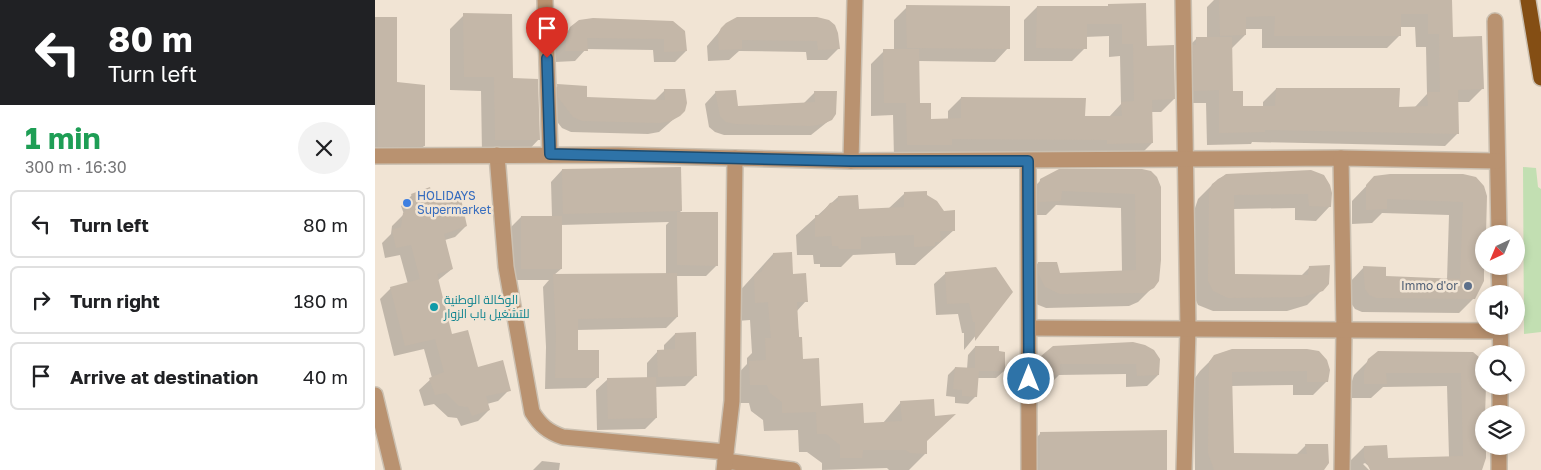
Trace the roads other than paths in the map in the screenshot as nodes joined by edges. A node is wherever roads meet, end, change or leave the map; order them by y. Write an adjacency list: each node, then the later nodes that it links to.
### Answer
1 (545, 0): 7 (street)
2 (855, 0): 13 (street)
3 (1183, 0): 12 (street)
4 (1528, 0): 6 (main road)
5 (1495, 21): 15 (street)
6 (1541, 78)
7 (550, 154): 8 (street); 10 (street)
8 (497, 155): 9 (street); 23 (street)
9 (375, 156)
10 (735, 158): 13 (street); 23 (street)
11 (1341, 158): 12 (street); 15 (street); 20 (street)
12 (1187, 160): 14 (street); 18 (street)
13 (851, 161): 14 (street)
14 (1028, 161): 17 (street)
15 (1497, 161): 16 (street)
16 (1499, 225)
17 (1029, 328): 18 (street); 26 (street)
18 (1188, 329): 20 (street); 27 (street)
19 (1475, 329): 20 (street)
20 (1344, 330): 28 (street)
21 (375, 395): 24 (street)
22 (1499, 455): 29 (street)
23 (725, 461): 25 (street)
24 (393, 470)
25 (793, 470)
26 (1029, 470)
27 (1184, 470)
28 (1342, 470)
29 (1499, 470)

